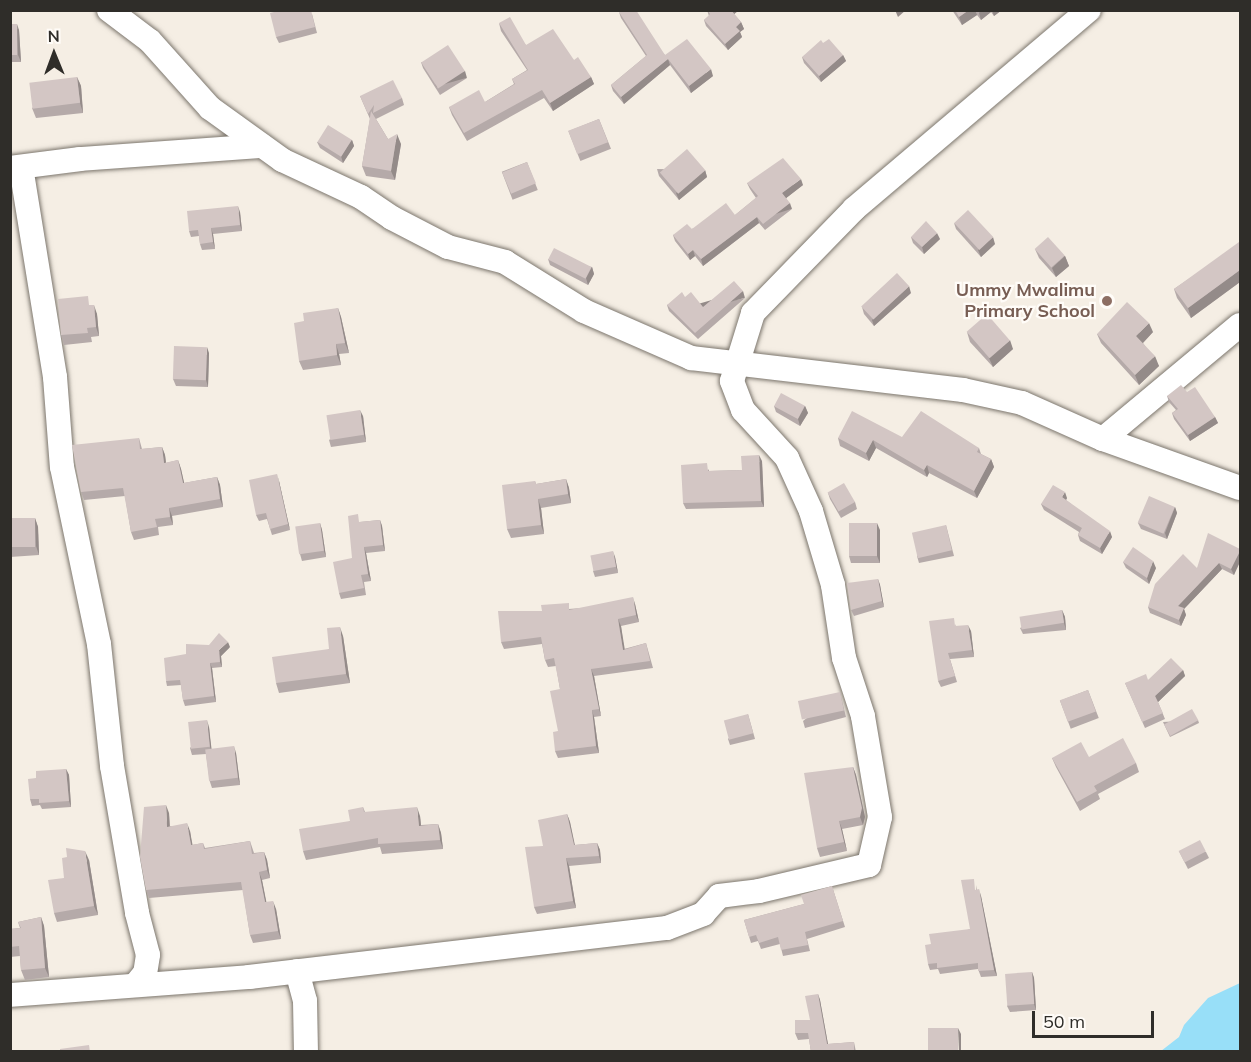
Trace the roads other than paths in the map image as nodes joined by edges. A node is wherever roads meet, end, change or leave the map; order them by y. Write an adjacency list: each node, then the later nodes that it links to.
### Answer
1 (109, 10): 4 (street)
2 (142, 10): 4 (street)
3 (1089, 10): 8 (street)
4 (150, 41): 5 (street)
5 (262, 146): 6 (street); 8 (street)
6 (16, 167): 12 (street)
7 (1240, 325): 9 (street)
8 (737, 363): 9 (street); 11 (street)
9 (1103, 439): 10 (street)
10 (1240, 488)
11 (297, 971): 12 (street); 14 (street)
12 (137, 983): 13 (street)
13 (10, 994)
14 (306, 1052)

